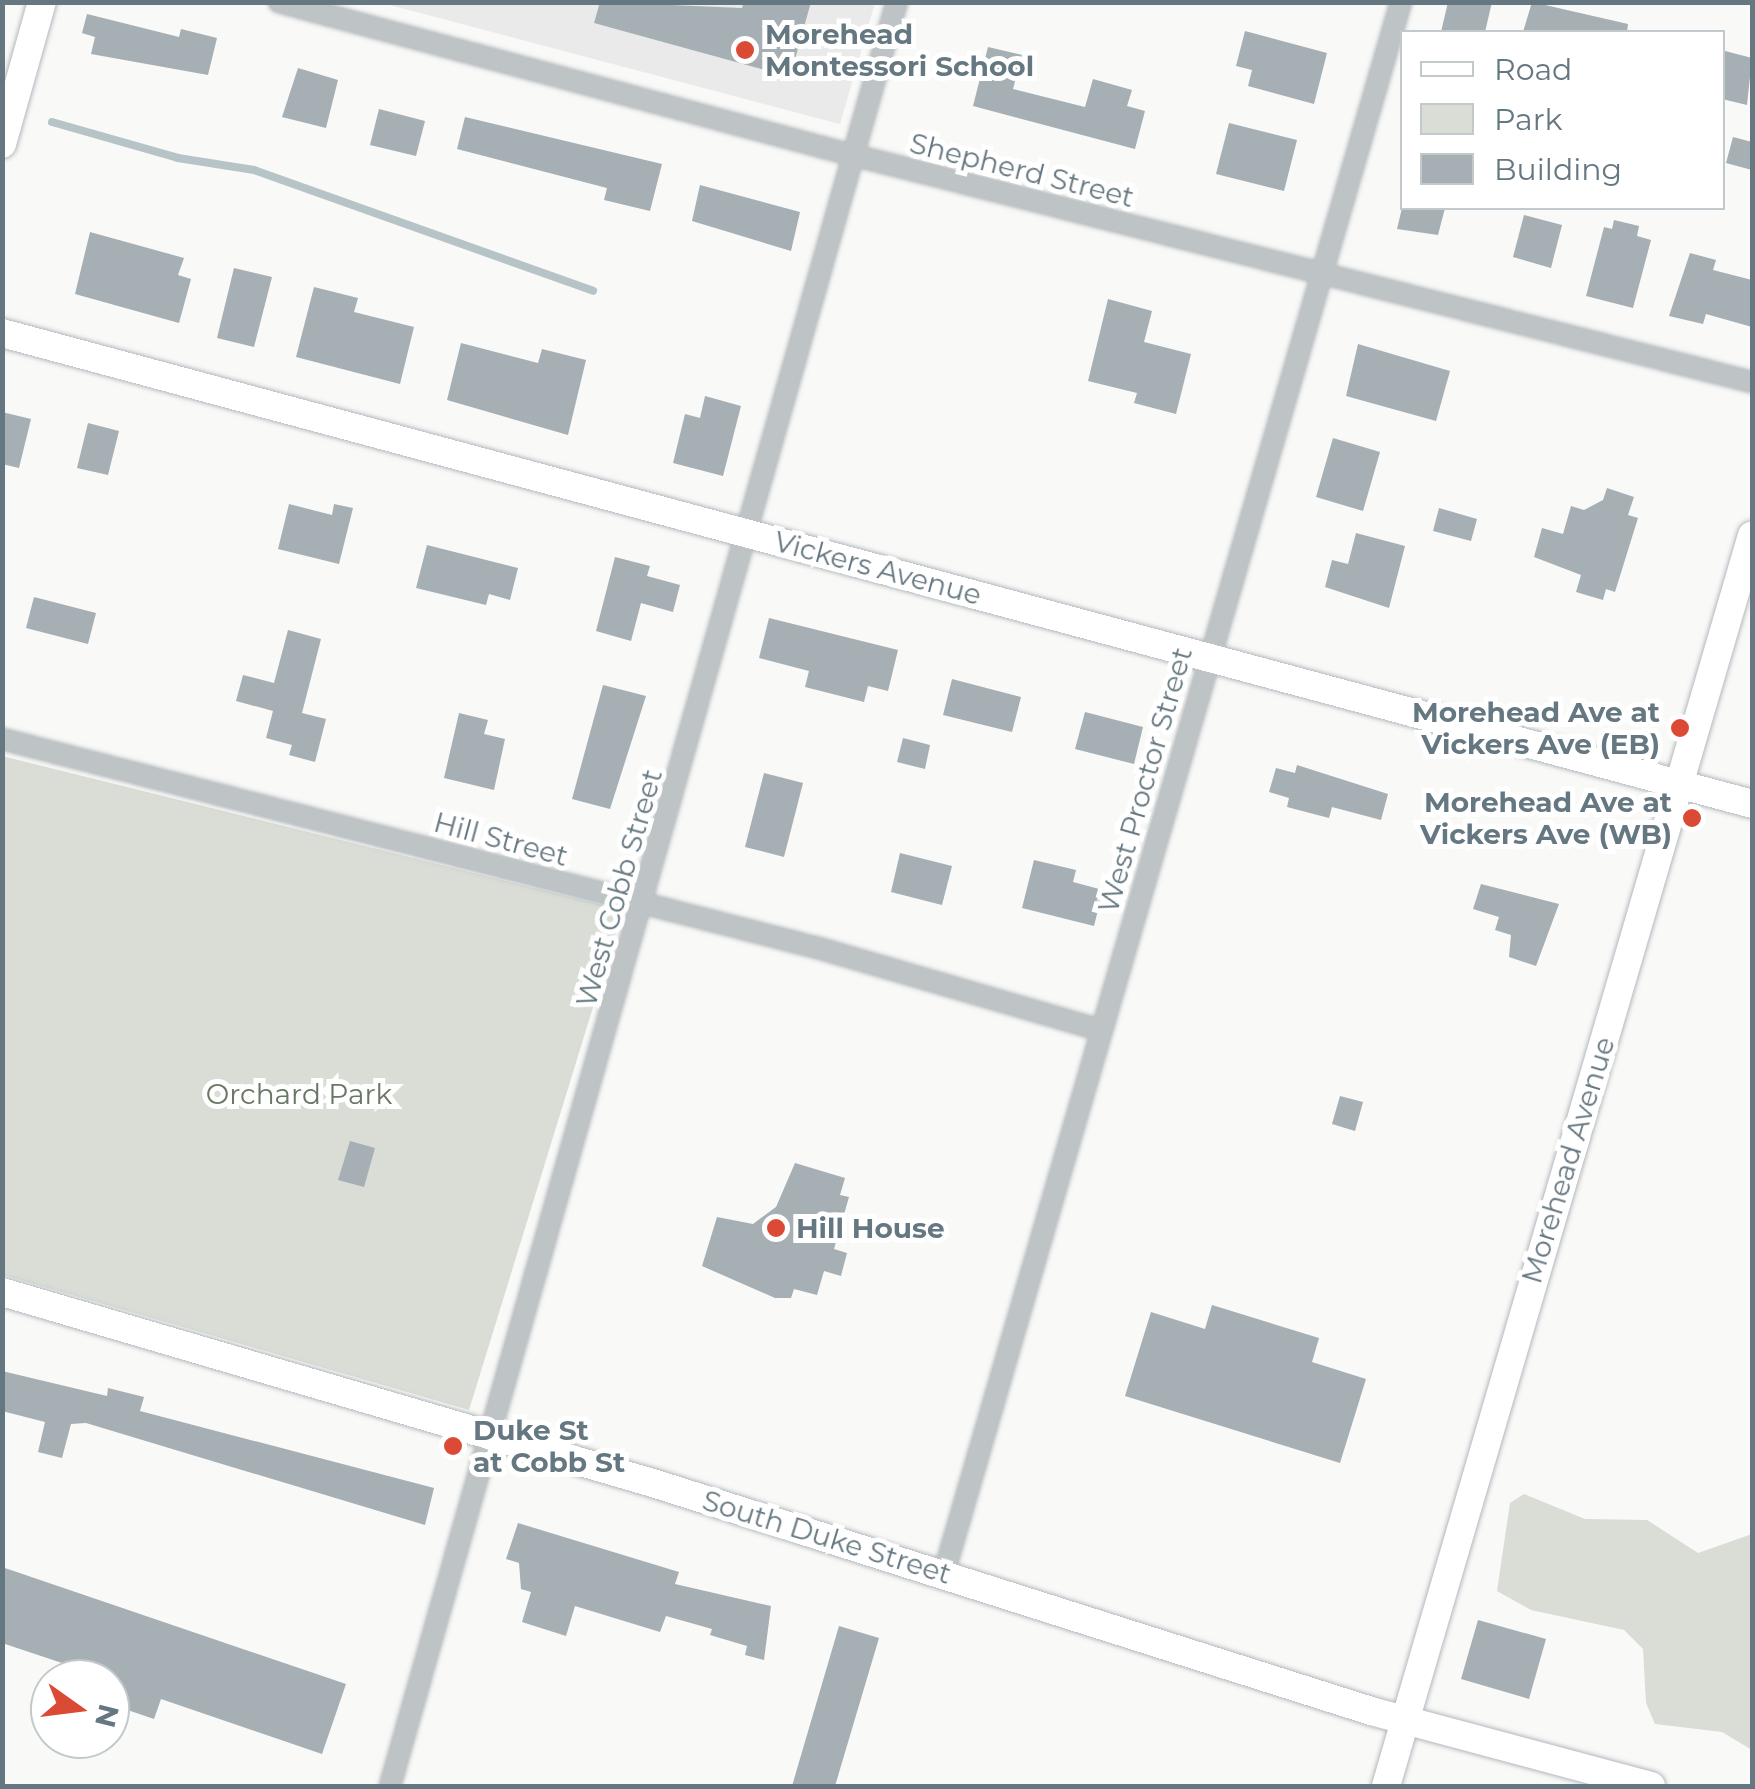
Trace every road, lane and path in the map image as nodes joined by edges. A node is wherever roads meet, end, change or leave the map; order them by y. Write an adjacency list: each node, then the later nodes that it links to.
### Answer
1 (42, 2): 5 (main road)
2 (279, 2): 6 (street, Shepherd Street)
3 (897, 2): 6 (street, West Cobb Street)
4 (1401, 2): 7 (street, West Proctor Street)
5 (2, 144)
6 (855, 155): 7 (street, Shepherd Street); 10 (street, West Cobb Street)
7 (1318, 274): 9 (street, Shepherd Street); 12 (street, West Proctor Street)
8 (2, 333): 10 (main road, Vickers Avenue)
9 (1752, 382)
10 (750, 533): 12 (main road, Vickers Avenue); 16 (street, West Cobb Street)
11 (1752, 535): 14 (main road, Morehead Avenue)
12 (1210, 658): 14 (main road, Vickers Avenue); 17 (street, West Proctor Street)
13 (2, 740): 16 (street, Hill Street)
14 (1679, 784): 15 (main road, Vickers Avenue); 21 (main road, Morehead Avenue)
15 (1752, 804)
16 (643, 904): 17 (street, Hill Street); 19 (street, West Cobb Street)
17 (1100, 1030): 20 (street, West Proctor Street)
18 (2, 1292): 19 (main road, South Duke Street)
19 (490, 1435): 20 (main road, South Duke Street); 22 (street, West Cobb Street)
20 (944, 1573): 21 (main road, South Duke Street)
21 (1406, 1721): 23 (main road, Morehead Avenue); 24 (main road, South Duke Street)
22 (390, 1786)
23 (1386, 1786)
24 (1651, 1786)

